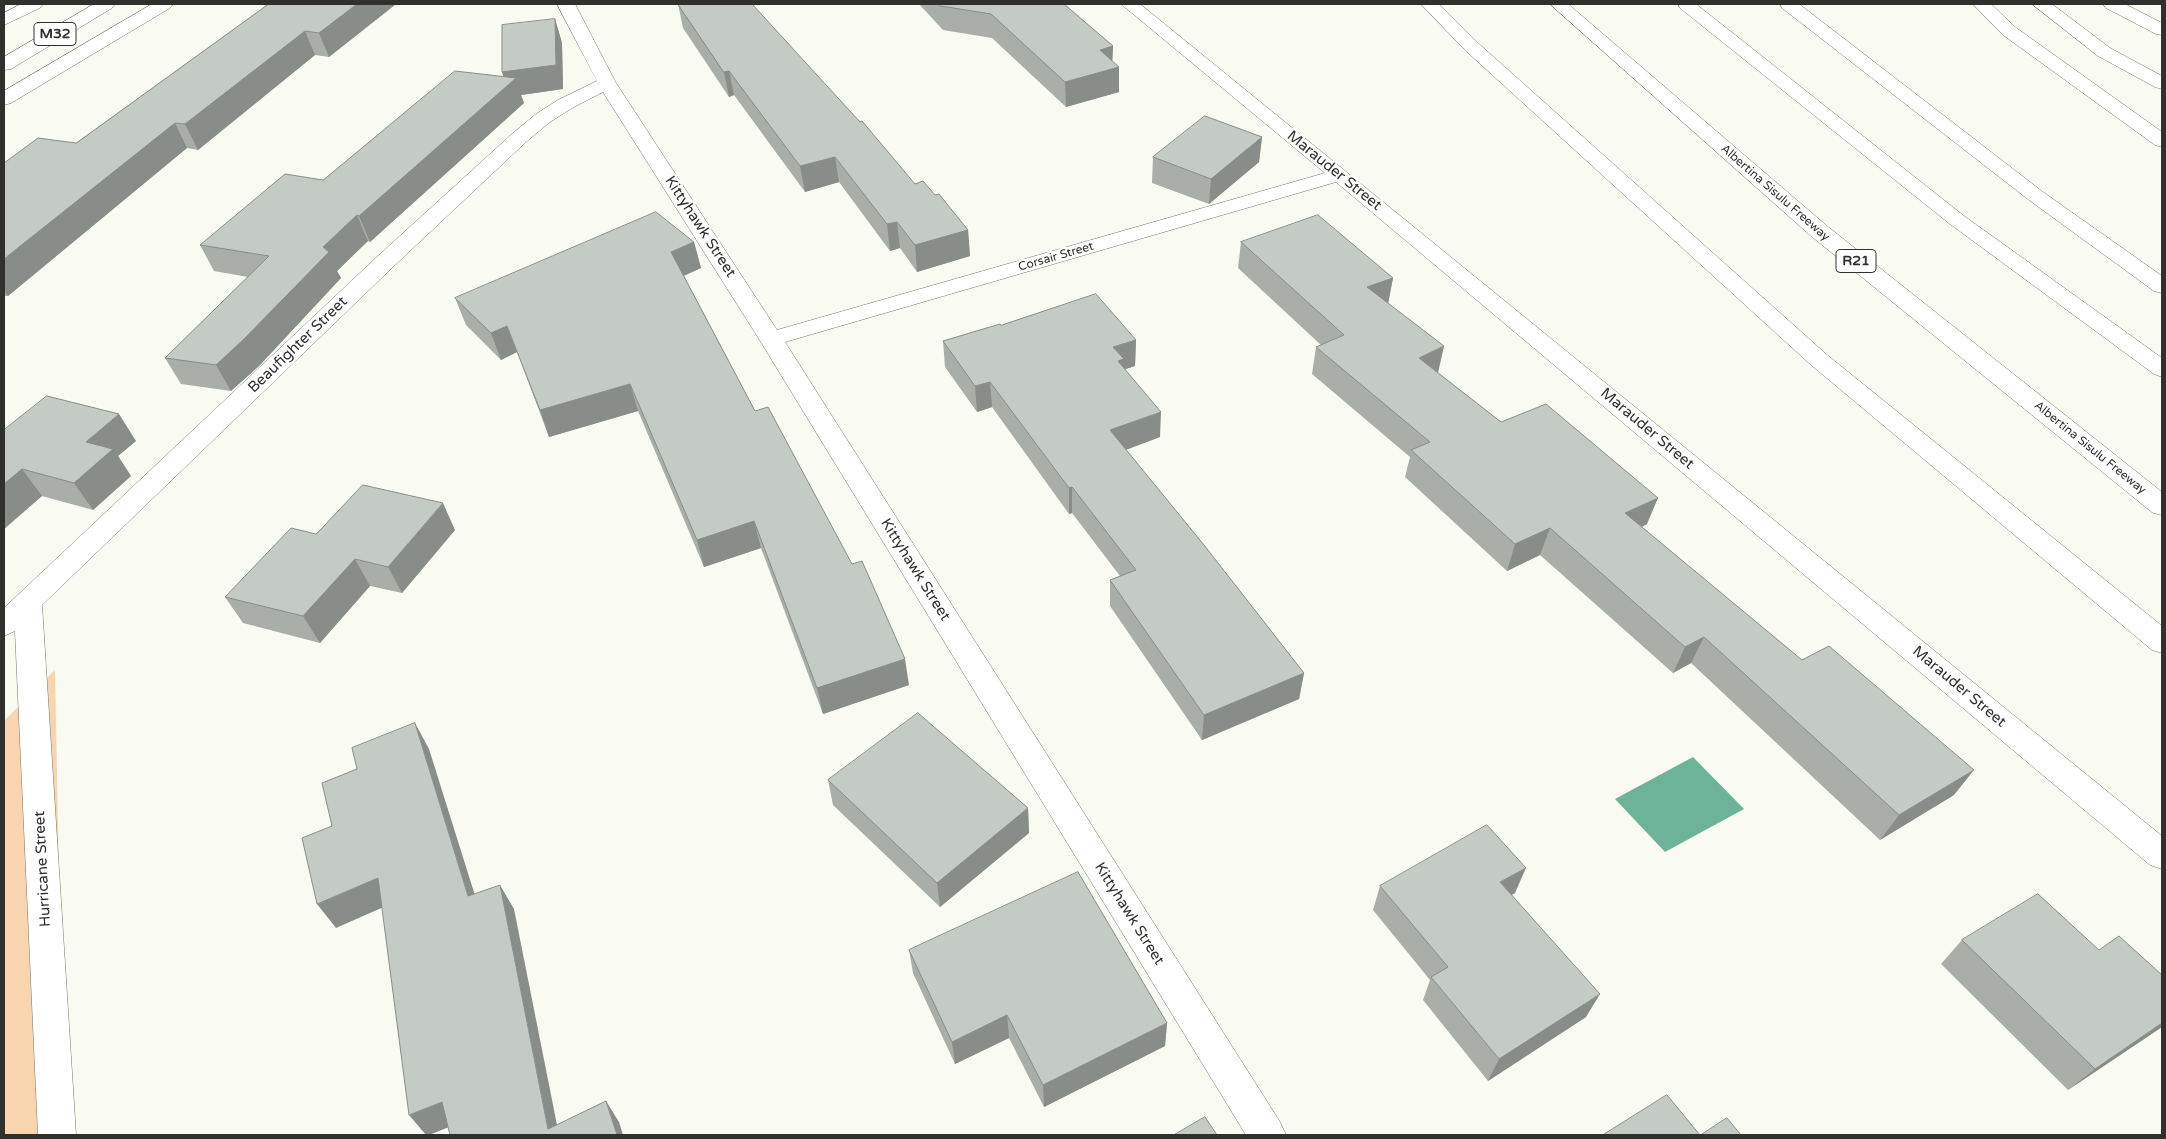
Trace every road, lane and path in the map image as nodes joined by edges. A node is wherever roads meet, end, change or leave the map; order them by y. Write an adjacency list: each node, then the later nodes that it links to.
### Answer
1 (34, 4): 13 (main road, M32)
2 (106, 4): 15 (main road, M32)
3 (164, 4): 18 (main road)
4 (566, 4): 16 (main road, Kittyhawk Street)
5 (1130, 4): 20 (main road, Marauder Street)
6 (1429, 4): 27 (main road)
7 (1558, 4): 24 (main road, Albertina Sisulu Freeway / R21)
8 (1686, 4): 23 (main road)
9 (1788, 4): 21 (main road)
10 (1981, 4): 19 (main road)
11 (2041, 4): 17 (main road)
12 (2112, 4): 14 (main road)
13 (4, 20)
14 (2162, 30)
15 (4, 65)
16 (607, 82): 22 (main road, Kittyhawk Street); 25 (main road, Beaufighter Street)
17 (2162, 83)
18 (4, 100)
19 (2162, 141)
20 (1340, 176): 22 (main road, Corsair Street); 28 (main road, Marauder Street)
21 (2162, 286)
22 (771, 339): 30 (main road, Kittyhawk Street)
23 (2162, 369)
24 (2162, 506)
25 (28, 602): 26 (main road, Beaufighter Street); 29 (main road, Hurricane Street)
26 (4, 625)
27 (2162, 642)
28 (2162, 855)
29 (57, 1135)
30 (1267, 1135)

